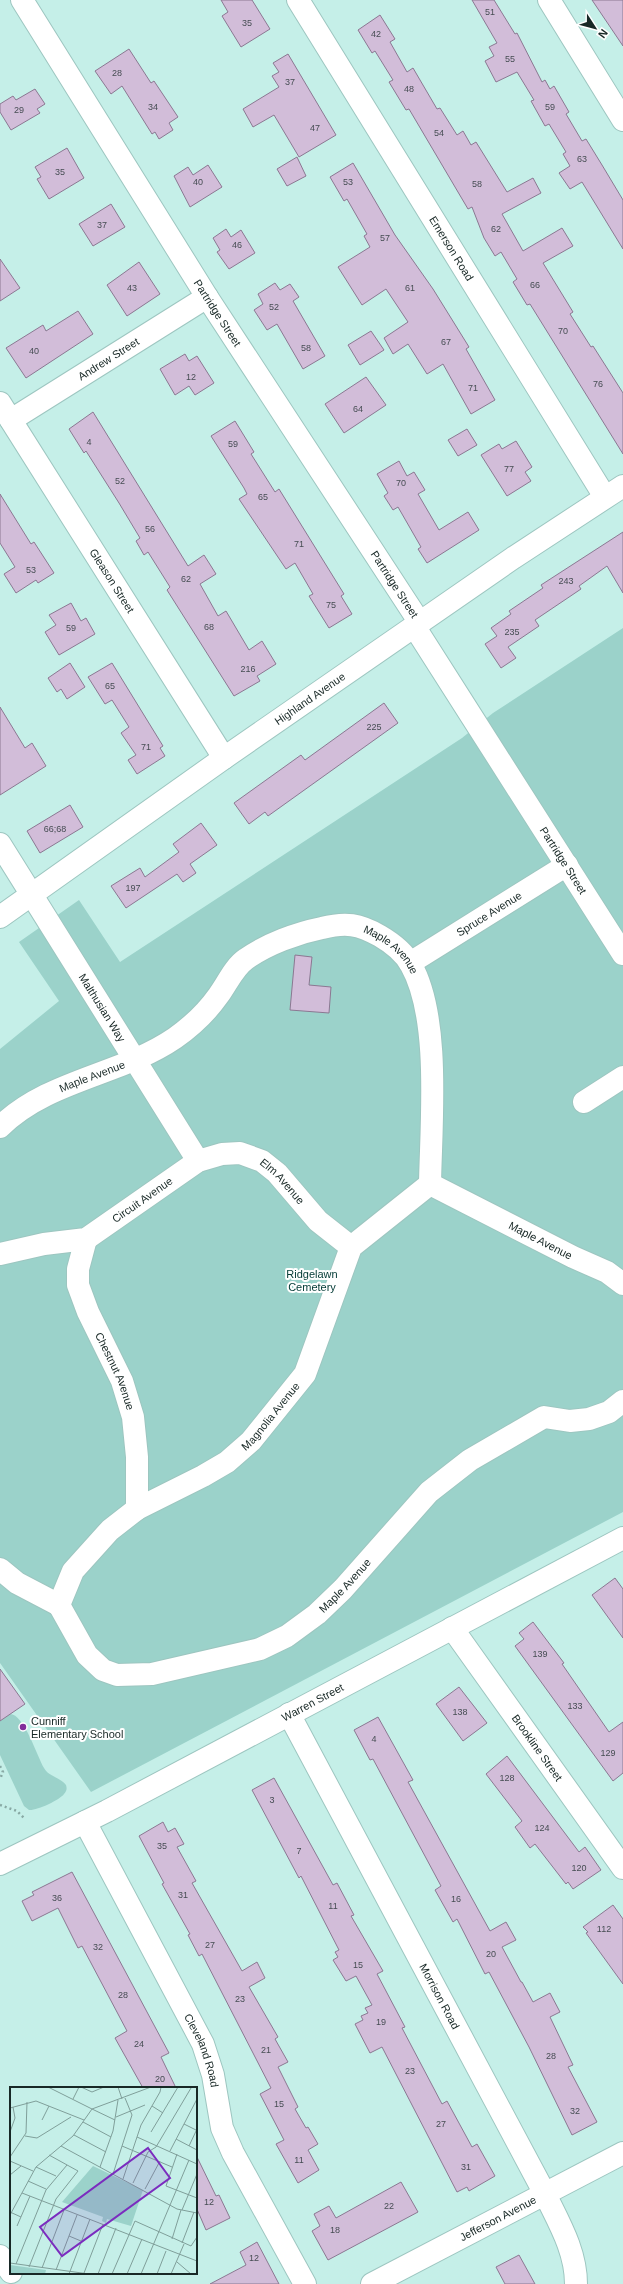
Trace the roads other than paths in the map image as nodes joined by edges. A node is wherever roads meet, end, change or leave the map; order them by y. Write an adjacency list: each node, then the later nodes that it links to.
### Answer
1 (22, 0): 5 (street, Partridge Street)
2 (298, 0): 8 (street, Emerson Road)
3 (549, 0): 4 (street)
4 (623, 120)
5 (207, 297): 6 (street, Andrew Street); 9 (street, Partridge Street)
6 (5, 412): 10 (street, Gleason Street)
7 (623, 486): 8 (street, Highland Avenue)
8 (605, 497): 9 (street, Highland Avenue)
9 (417, 624): 10 (street, Highland Avenue); 12 (street, Partridge Street)
10 (224, 758): 13 (street, Highland Avenue)
11 (0, 844): 13 (street, Malthusian Way)
12 (567, 865): 15 (street, Partridge Street); 16 (street, Spruce Avenue)
13 (32, 894): 14 (street, Highland Avenue); 17 (street, Malthusian Way)
14 (0, 917)
15 (623, 954)
16 (410, 963): 17 (street, Maple Avenue); 22 (street, Maple Avenue)
17 (136, 1060): 20 (street, Maple Avenue); 21 (street, Malthusian Way)
18 (623, 1077): 19 (street)
19 (584, 1102)
20 (0, 1127)
21 (198, 1161): 23 (street, Circuit Avenue); 24 (street, Elm Avenue)
22 (430, 1184): 24 (street); 26 (street, Maple Avenue)
23 (86, 1239): 25 (street); 28 (street, Chestnut Avenue)
24 (351, 1247): 28 (street, Magnolia Avenue)
25 (0, 1254)
26 (623, 1284)
27 (623, 1401): 31 (street, Maple Avenue)
28 (137, 1509): 31 (street, Magnolia Avenue)
29 (623, 1538): 32 (street, Warren Street)
30 (0, 1569): 31 (street)
31 (59, 1605)
32 (452, 1628): 33 (street, Warren Street); 36 (street, Brookline Street)
33 (289, 1714): 34 (street, Warren Street); 38 (street, Morrison Road)
34 (85, 1822): 35 (street, Warren Street); 43 (street, Cleveland Road)
35 (0, 1864)
36 (623, 1868)
37 (623, 2153): 38 (street, Jefferson Avenue)
38 (545, 2194): 44 (street, Jefferson Avenue); 45 (street, Morrison Road)
39 (0, 2256): 40 (street)
40 (10, 2269)
41 (13, 2274): 42 (street)
42 (20, 2284)
43 (304, 2284)
44 (372, 2284)
45 (576, 2284)

